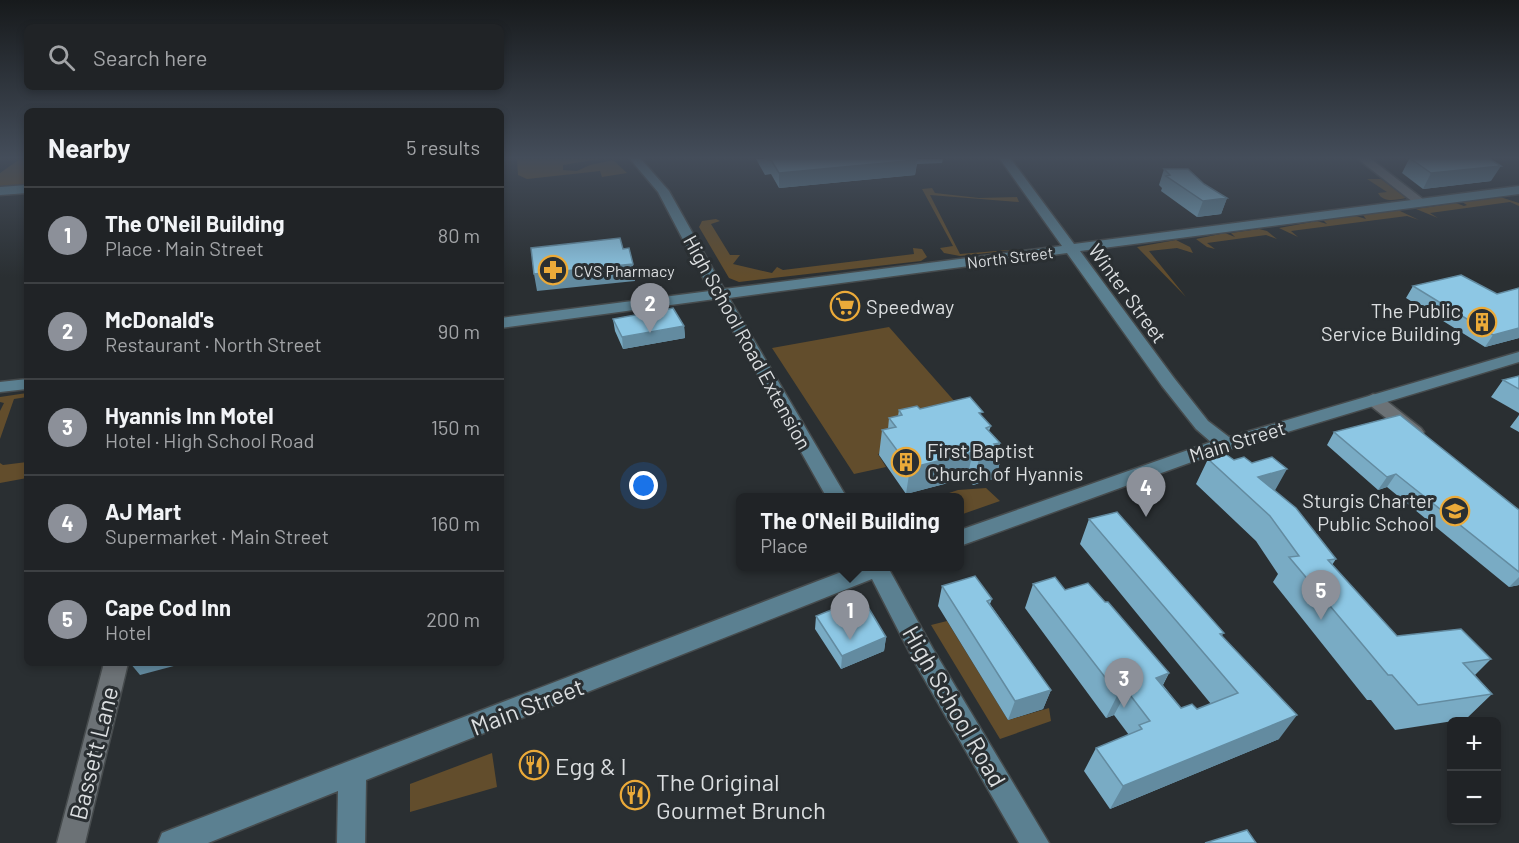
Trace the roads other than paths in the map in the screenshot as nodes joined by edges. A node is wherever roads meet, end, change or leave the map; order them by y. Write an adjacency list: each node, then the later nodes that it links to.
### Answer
1 (668, 198): 7 (street, High School Road Extension)
2 (1033, 198): 6 (street, Winter Street)
3 (1416, 198): 5 (street)
4 (1457, 198): 5 (street, North Street)
5 (1422, 203): 6 (street, North Street)
6 (1069, 249): 7 (street, North Street); 13 (street, Winter Street)
7 (720, 294): 8 (street, North Street); 15 (street, High School Road Extension)
8 (504, 322)
9 (1519, 357): 12 (street, Main Street)
10 (24, 384): 11 (street)
11 (0, 387)
12 (1373, 399): 13 (street, Main Street); 14 (street)
13 (1225, 444): 16 (street, Main Street)
14 (1430, 444)
15 (834, 493)
16 (964, 537)
17 (868, 571): 20 (street, Main Street)
18 (880, 571): 24 (street, High School Road)
19 (115, 666): 21 (street, Bassett Lane)
20 (352, 773): 22 (street, Main Street); 23 (street)
21 (71, 843)
22 (172, 843)
23 (351, 843)
24 (1035, 843)

